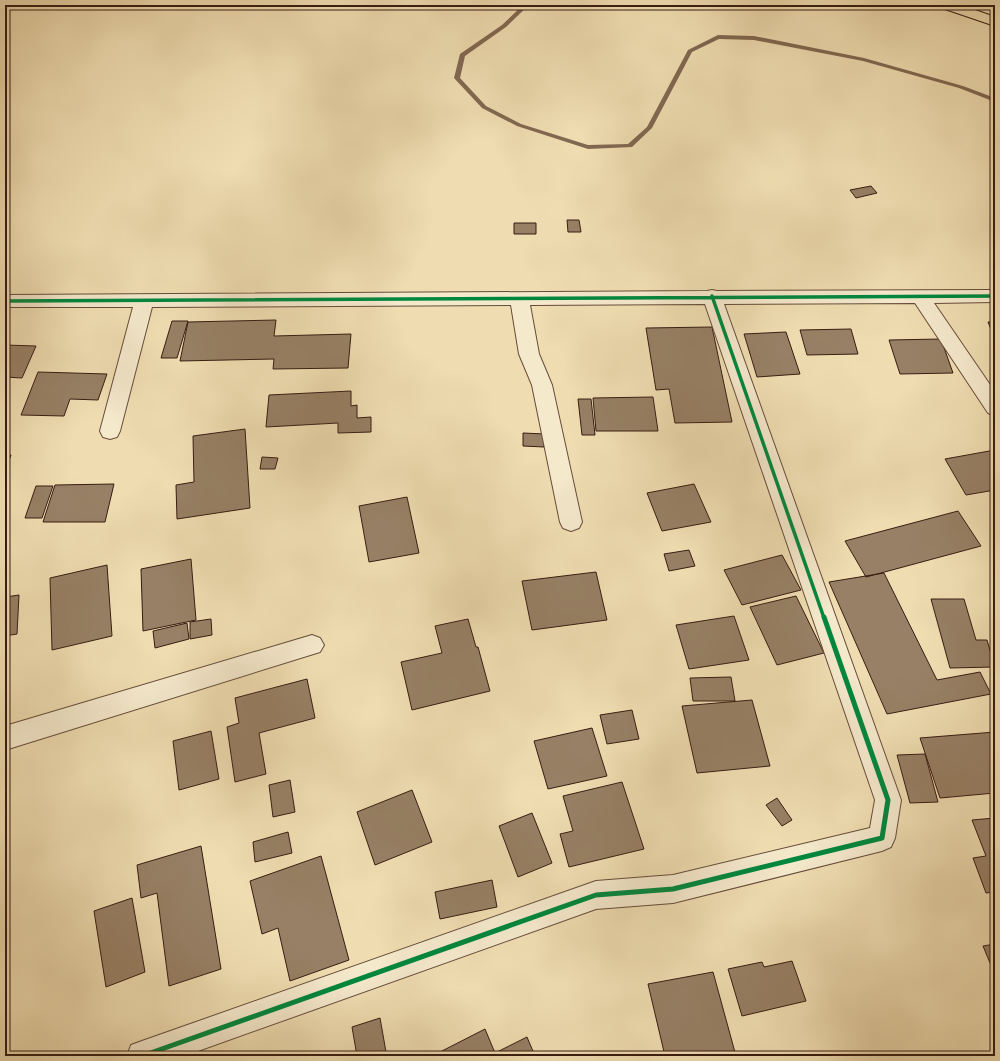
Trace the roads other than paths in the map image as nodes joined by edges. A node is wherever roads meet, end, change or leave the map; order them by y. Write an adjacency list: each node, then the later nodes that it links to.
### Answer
1 (947, 5): 2 (highway)
2 (995, 22)
3 (712, 296): 4 (street); 6 (street); 14 (street)
4 (920, 296): 5 (street); 9 (street)
5 (995, 296)
6 (519, 298): 8 (street); 11 (street)
7 (5, 300): 8 (street)
8 (144, 300): 10 (street)
9 (995, 408)
10 (110, 431)
11 (571, 522)
12 (312, 645): 13 (street)
13 (5, 738)
14 (142, 1056)

